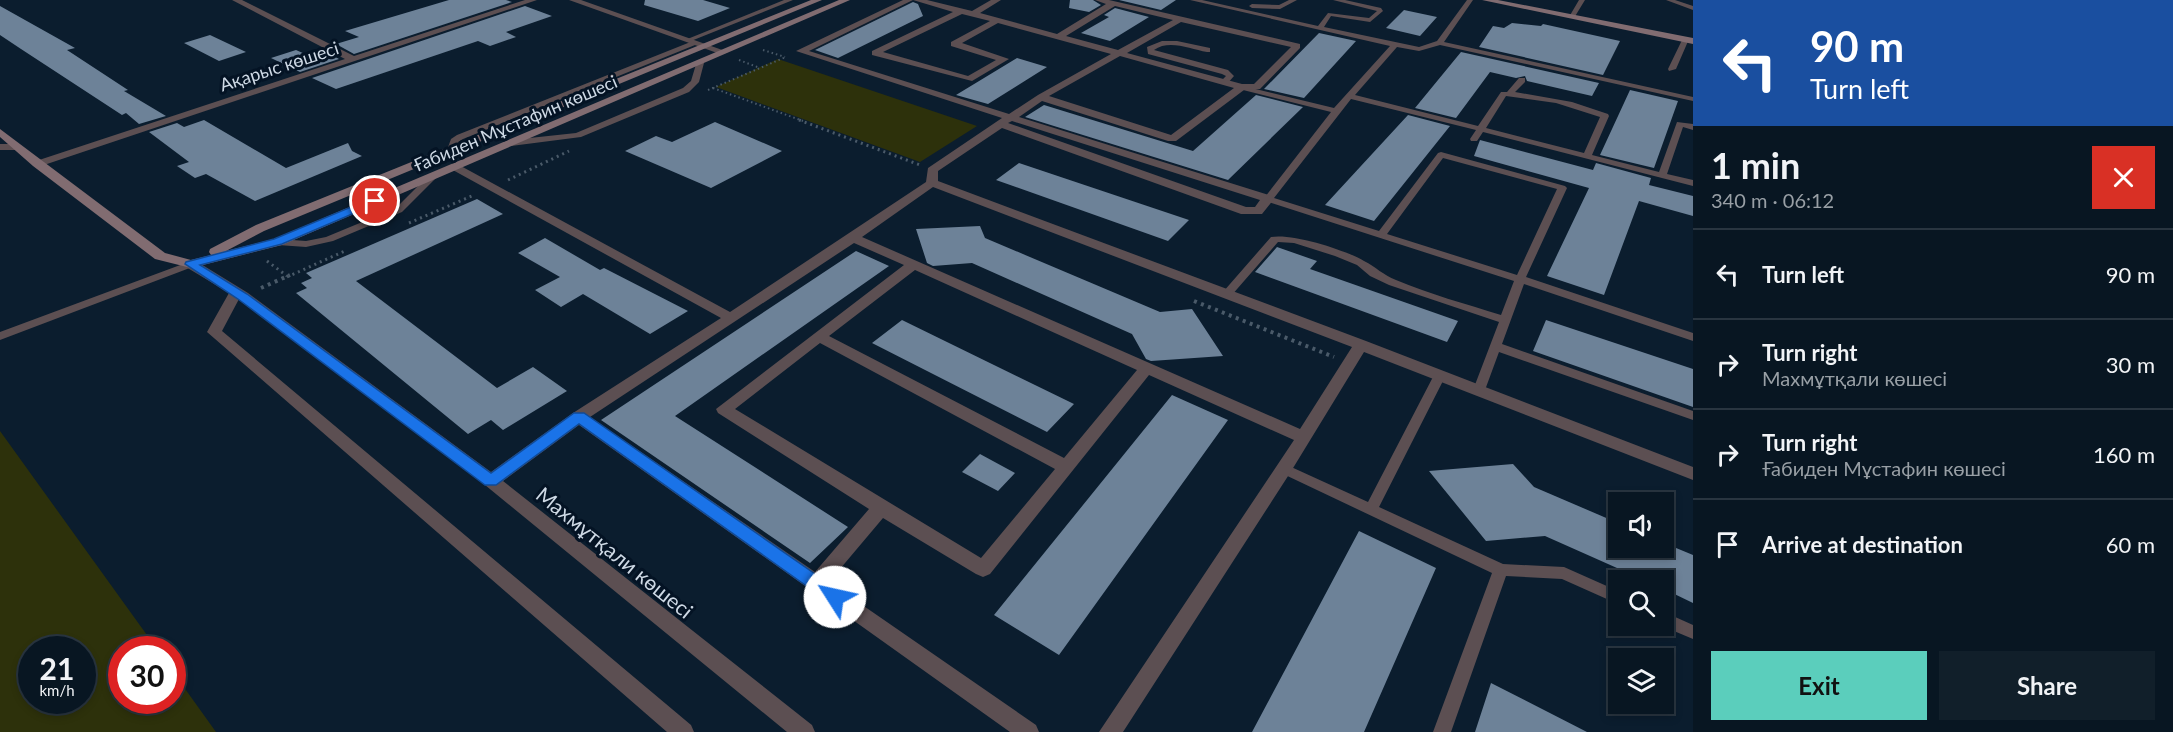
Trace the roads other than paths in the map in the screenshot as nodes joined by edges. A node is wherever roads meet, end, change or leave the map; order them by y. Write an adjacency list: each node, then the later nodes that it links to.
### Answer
1 (236, 0): 36 (street)
2 (532, 0): 36 (street, Ақарыс көшесі)
3 (573, 0): 30 (street)
4 (790, 0): 30 (lane)
5 (818, 0): 30 (street, Ғабиден Мұстафин көшесі)
6 (846, 0): 34 (street, Ғабиден Мұстафин көшесі)
7 (909, 0): 47 (street)
8 (917, 0): 22 (street)
9 (997, 0): 23 (street)
10 (1099, 0): 20 (street)
11 (1193, 0): 19 (lane)
12 (1222, 0): 13 (lane)
13 (1294, 0)
14 (1336, 0): 27 (lane)
15 (1470, 0): 31 (lane)
16 (1486, 0): 24 (street)
17 (1582, 0): 24 (lane)
18 (1669, 0): 21 (lane)
19 (1212, 2): 27 (lane)
20 (1114, 3): 25 (street); 28 (street)
21 (1693, 8)
22 (961, 11): 23 (street); 26 (street)
23 (973, 14): 26 (street)
24 (1572, 17): 29 (street)
25 (1180, 19): 35 (street); 41 (street)
26 (998, 20): 28 (street)
27 (1320, 29): 32 (lane)
28 (1060, 36): 35 (street)
29 (1689, 40): 38 (lane)
30 (697, 43): 34 (street); 67 (street, Ғабиден Мұстафин көшесі)
31 (1440, 43): 32 (lane); 45 (lane)
32 (1395, 45): 43 (lane)
33 (1207, 50): 40 (lane)
34 (723, 52): 37 (street, Ғабиден Мұстафин көшесі)
35 (1120, 54): 40 (street); 44 (street)
36 (352, 59): 57 (street, Ақарыс көшесі)
37 (700, 63): 53 (street, Ғабиден Мұстафин көшесі); 53 (lane)
38 (1672, 69)
39 (1522, 80): 42 (lane)
40 (1224, 82): 41 (street)
41 (1242, 87): 44 (street); 46 (lane)
42 (1510, 93): 50 (lane); 56 (lane)
43 (1350, 96): 46 (lane); 50 (lane)
44 (1041, 97): 47 (street)
45 (1693, 99)
46 (1336, 111): 63 (lane)
47 (1012, 117): 48 (street); 63 (street)
48 (1000, 124): 61 (street); 63 (street)
49 (1693, 126): 59 (lane)
50 (1481, 129): 52 (lane); 56 (lane)
51 (0, 132): 55 (street)
52 (1474, 139)
53 (511, 143): 58 (street, Ғабиден Мұстафин көшесі)
54 (0, 147): 55 (lane)
55 (18, 147): 57 (street)
56 (1587, 156): 59 (lane)
57 (37, 164): 67 (street)
58 (455, 167): 60 (street, Ғабиден Мұстафин көшесі); 72 (street)
59 (1662, 175): 62 (lane)
60 (433, 176): 66 (street, Ғабиден Мұстафин көшесі); 66 (lane)
61 (932, 176): 65 (street); 71 (street)
62 (1693, 183)
63 (1268, 199): 64 (lane)
64 (1381, 234): 69 (lane); 69 (lane)
65 (853, 238): 68 (street); 72 (street)
66 (278, 242): 67 (street, Ғабиден Мұстафин көшесі)
67 (190, 264): 70 (street, Махмұтқали көшесі); 74 (lane)
68 (913, 265): 75 (street); 79 (street)
69 (1520, 279): 73 (lane); 76 (lane)
70 (239, 294): 88 (street, Махмұтқали көшесі); 96 (street)
71 (1227, 294): 73 (lane); 77 (street)
72 (731, 318): 83 (street)
73 (1505, 320): 78 (lane)
74 (0, 336)
75 (819, 337): 85 (street); 89 (street)
76 (1693, 337)
77 (1361, 344): 80 (street); 84 (street)
78 (1496, 346): 81 (lane); 82 (lane)
79 (1148, 368): 84 (street); 85 (street)
80 (1440, 375): 81 (street); 90 (lane)
81 (1479, 390): 87 (street)
82 (1693, 416)
83 (579, 417): 88 (street); 92 (street)
84 (1303, 437): 86 (street)
85 (1066, 467): 89 (street)
86 (1284, 469): 90 (lane); 99 (street)
87 (1693, 474)
88 (491, 481): 97 (street, Махмұтқали көшесі)
89 (881, 508): 92 (street)
90 (1371, 509): 91 (lane)
91 (1501, 570): 93 (lane); 100 (lane)
92 (816, 584): 98 (street)
93 (1608, 593)
94 (1674, 623): 95 (lane)
95 (1693, 632)
96 (682, 732)
97 (804, 732)
98 (1028, 732)
99 (1110, 732)
100 (1442, 732)

